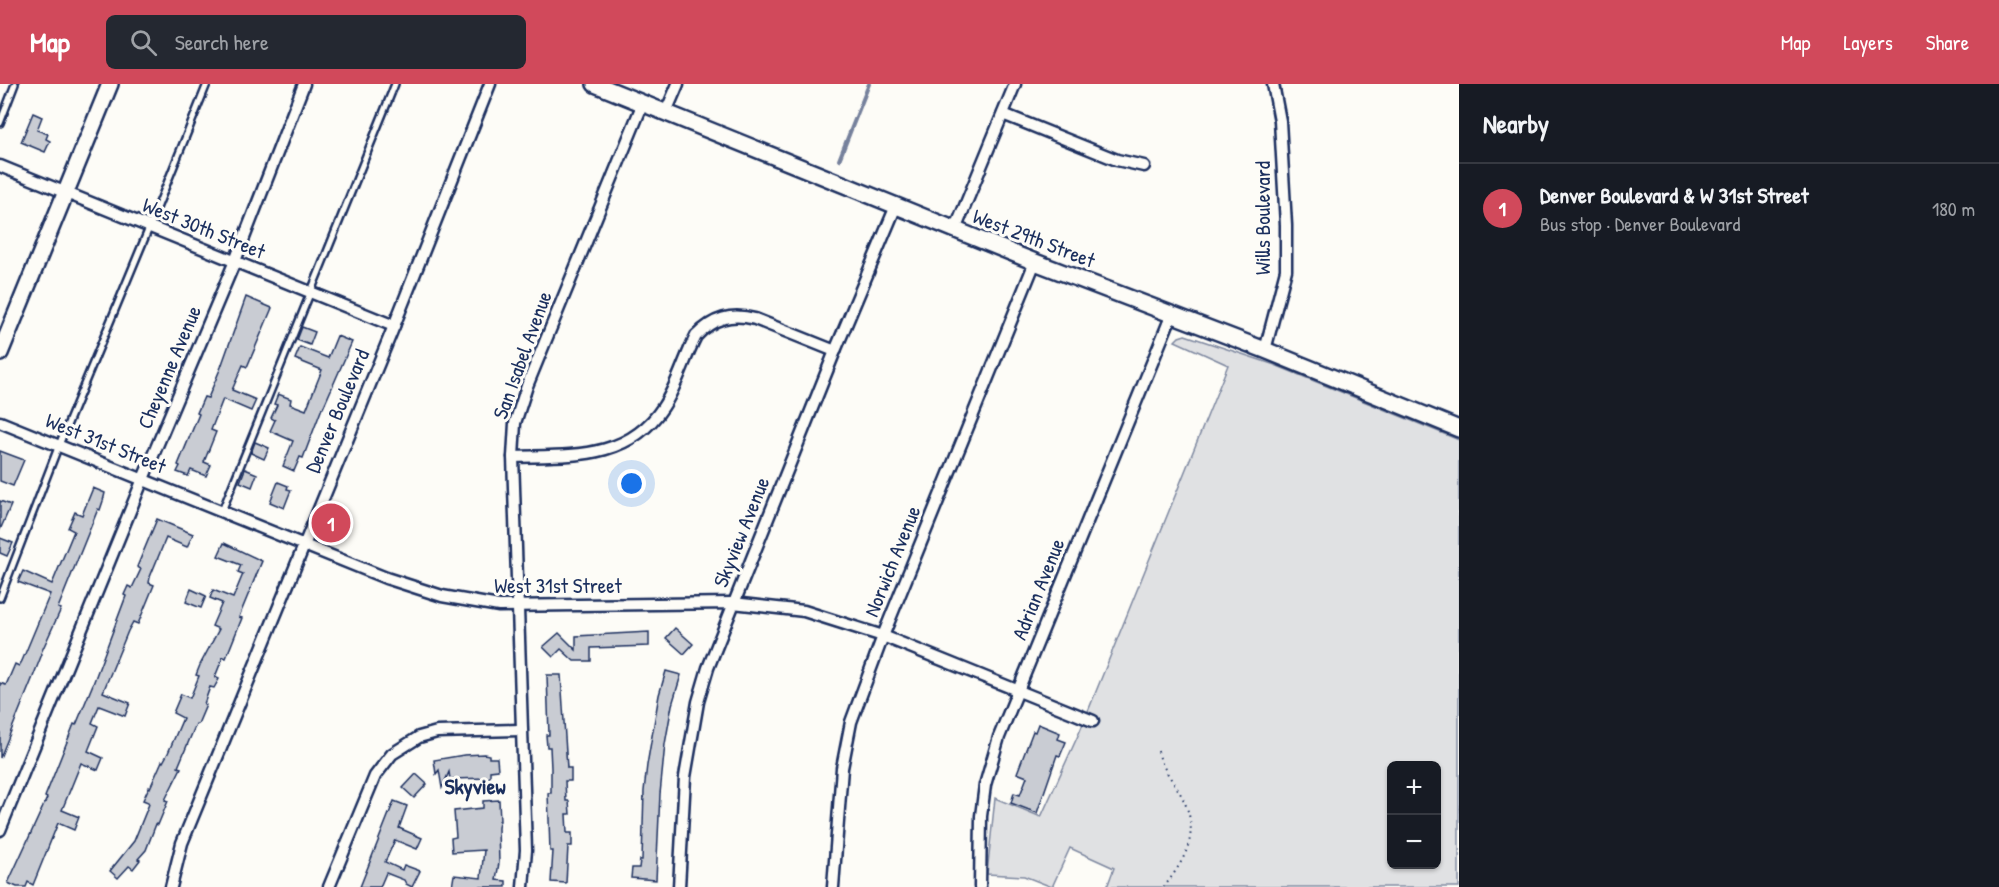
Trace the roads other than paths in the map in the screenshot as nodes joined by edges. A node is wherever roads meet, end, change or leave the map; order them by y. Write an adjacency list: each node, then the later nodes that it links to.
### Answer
1 (15, 84): 14 (lane)
2 (110, 84): 17 (street)
3 (207, 84): 19 (lane)
4 (304, 84): 21 (street, Cheyenne Avenue)
5 (395, 84): 23 (lane)
6 (490, 84): 25 (street, Denver Boulevard)
7 (596, 84): 11 (street, West 29th Street)
8 (678, 84): 12 (street)
9 (1015, 84): 13 (street)
10 (1273, 84): 26 (street, Wills Boulevard)
11 (643, 103): 12 (street, West 29th Street); 32 (street, San Isabel Avenue)
12 (666, 112): 18 (street, West 29th Street)
13 (1003, 114): 16 (street); 20 (street)
14 (0, 123)
15 (0, 166): 17 (street, West 30th Street)
16 (1144, 166)
17 (66, 194): 19 (street, West 30th Street); 28 (street)
18 (896, 206): 20 (street, West 29th Street); 27 (street, Skyview Avenue)
19 (149, 228): 21 (street, West 30th Street); 31 (lane)
20 (955, 230): 22 (street, West 29th Street)
21 (235, 261): 23 (street, West 30th Street); 33 (street, Cheyenne Avenue)
22 (1035, 262): 24 (street, West 29th Street); 39 (street, Norwich Avenue)
23 (312, 293): 25 (street, West 30th Street); 34 (lane)
24 (1172, 314): 26 (street, West 29th Street); 40 (street, Adrian Avenue)
25 (394, 326): 35 (street, Denver Boulevard)
26 (1264, 350): 30 (street, West 29th Street)
27 (835, 351): 32 (street); 37 (street, Skyview Avenue)
28 (0, 352)
29 (0, 422): 31 (street, West 31st Street)
30 (1459, 429)
31 (59, 445): 33 (street, West 31st Street); 36 (lane)
32 (513, 457): 38 (street, San Isabel Avenue)
33 (143, 479): 34 (street, West 31st Street); 43 (street, Cheyenne Avenue)
34 (222, 511): 35 (street, West 31st Street)
35 (303, 544): 38 (street, West 31st Street); 44 (street, Denver Boulevard)
36 (0, 598)
37 (733, 603): 38 (street, West 31st Street); 39 (street, West 31st Street); 47 (street, Skyview Avenue)
38 (518, 607): 42 (street, San Isabel Avenue)
39 (883, 636): 40 (street, West 31st Street); 48 (street, Norwich Avenue)
40 (1017, 692): 41 (street, West 31st Street); 49 (street, Adrian Avenue)
41 (1093, 721)
42 (521, 730): 45 (street); 46 (street, San Isabel Avenue)
43 (0, 830)
44 (171, 887)
45 (329, 887)
46 (524, 887)
47 (679, 887)
48 (833, 887)
49 (980, 887)

